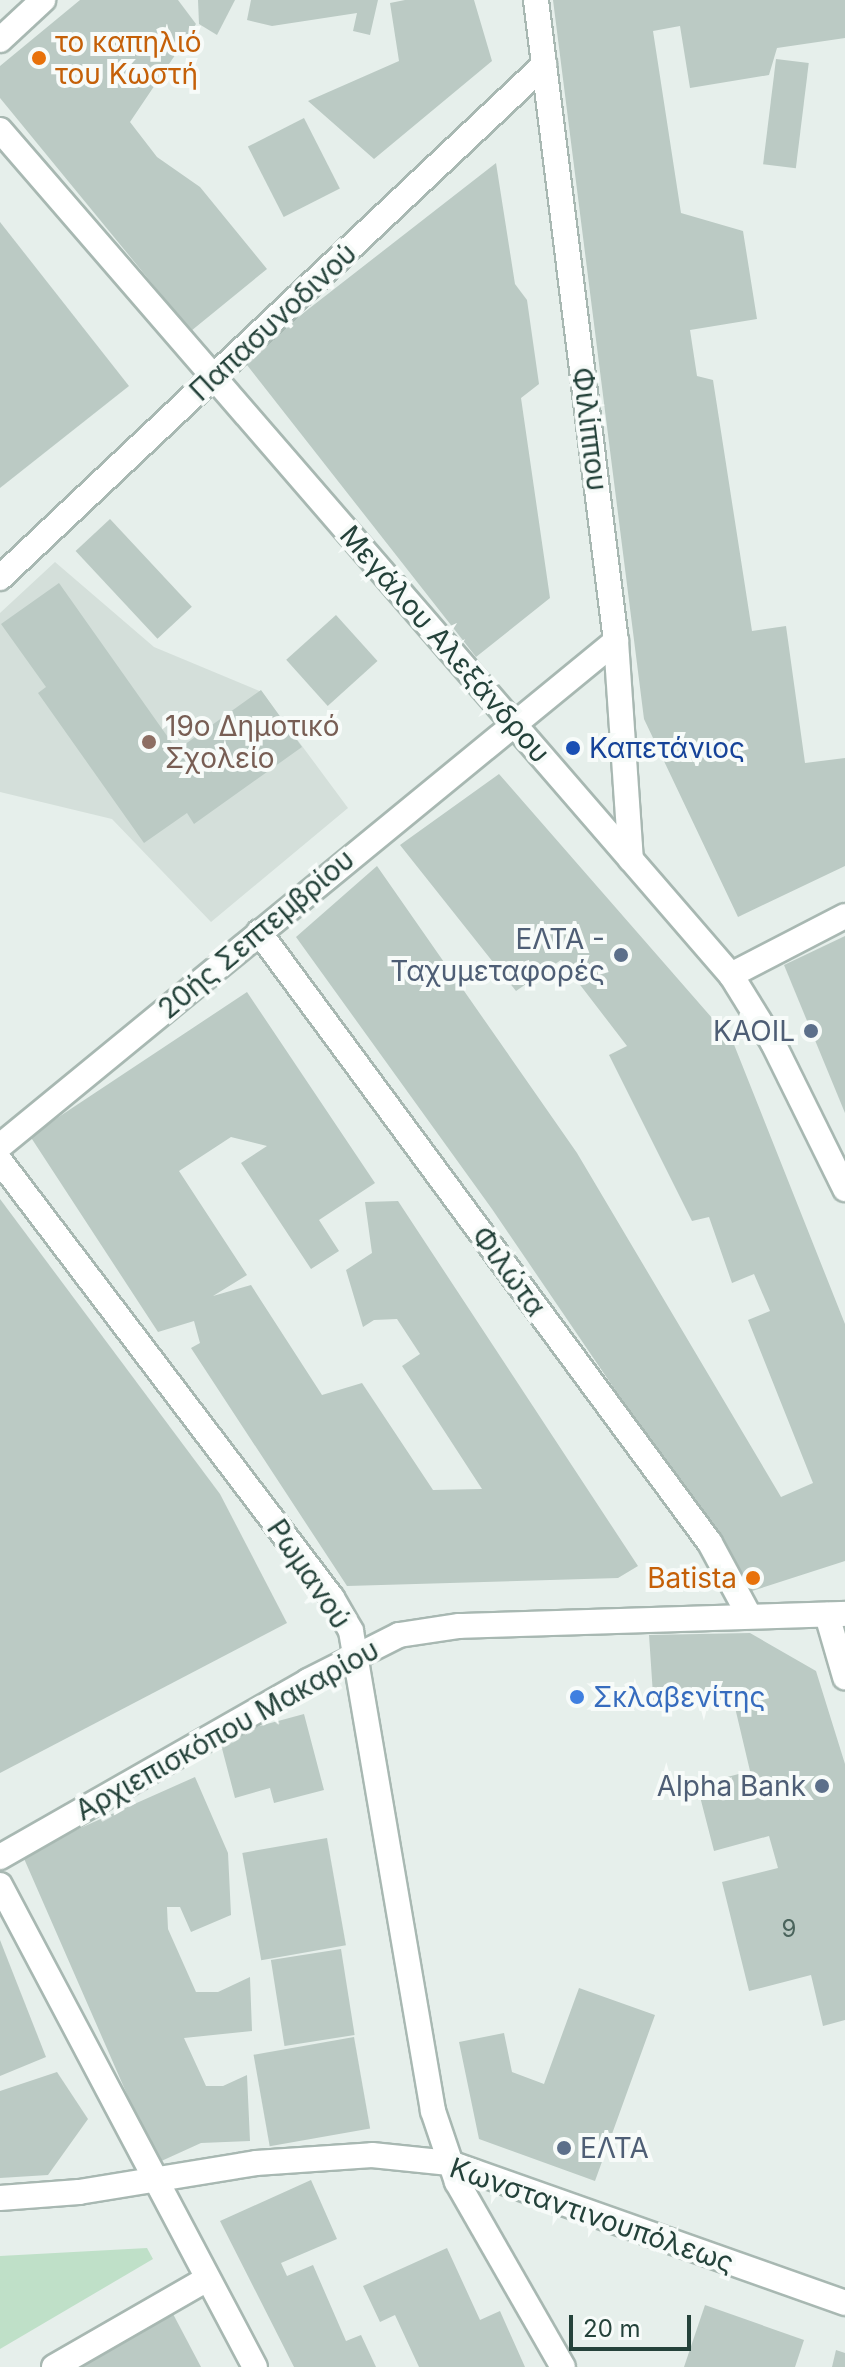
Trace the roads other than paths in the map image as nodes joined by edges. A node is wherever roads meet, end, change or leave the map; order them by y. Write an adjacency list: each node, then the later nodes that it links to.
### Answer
1 (43, 0): 3 (street)
2 (536, 0): 4 (street, Φιλίππου)
3 (0, 40)
4 (544, 65): 6 (street, Παπασυνοδινού); 8 (street, Φιλίππου)
5 (0, 130): 6 (street, Μεγάλου Αλεξάνδρου)
6 (216, 376): 7 (street, Παπασυνοδινού); 9 (street, Μεγάλου Αλεξάνδρου)
7 (0, 578)
8 (616, 641): 9 (street, 20ής Σεπτεμβρίου); 10 (street, Φιλίππου)
9 (512, 723): 10 (street, Μεγάλου Αλεξάνδρου); 12 (street, 20ής Σεπτεμβρίου)
10 (631, 859): 13 (street, Μεγάλου Αλεξάνδρου)
11 (845, 916): 13 (street)
12 (259, 932): 14 (street, 20ής Σεπτεμβρίου); 18 (street, Φιλώτα)
13 (731, 975): 16 (street, Μεγάλου Αλεξάνδρου)
14 (0, 1146)
15 (0, 1161): 19 (street, Ρωμανού)
16 (845, 1189)
17 (836, 1614): 18 (street, Αρχιεπισκόπου Μακαρίου); 20 (street)
18 (749, 1615): 19 (street, Αρχιεπισκόπου Μακαρίου)
19 (357, 1654): 21 (street, Αρχιεπισκόπου Μακαρίου); 23 (street, Ρωμανού)
20 (845, 1677)
21 (0, 1857)
22 (0, 1885): 24 (street)
23 (450, 2163): 24 (street, Κωνσταντινουπόλεως); 27 (street, Κωνσταντινουπόλεως); 30 (street, Ρωμανού)
24 (154, 2179): 25 (street, Κωνσταντινουπόλεως); 26 (street)
25 (0, 2198)
26 (207, 2279): 28 (street); 29 (street)
27 (845, 2303)
28 (54, 2367)
29 (255, 2367)
30 (563, 2367)

